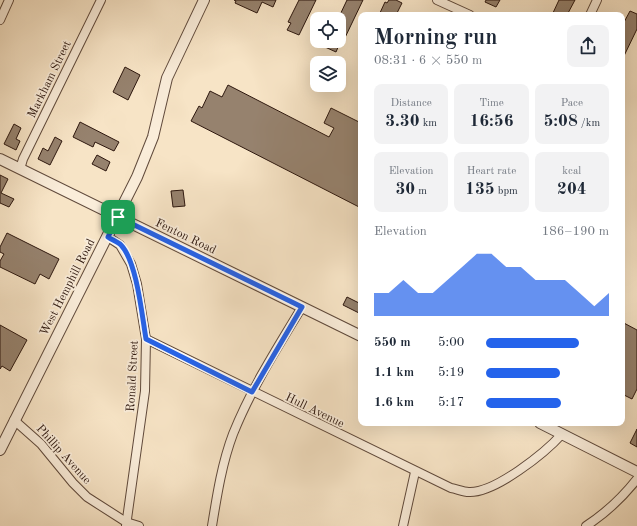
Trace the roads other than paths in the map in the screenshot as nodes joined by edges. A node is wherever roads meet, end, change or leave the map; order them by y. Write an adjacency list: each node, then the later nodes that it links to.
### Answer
1 (9, 0): 8 (street)
2 (101, 0): 10 (street, Markham Street)
3 (204, 0): 11 (street, West Hemphill Road)
4 (437, 0): 6 (street)
5 (597, 0): 7 (street)
6 (463, 12)
7 (591, 12)
8 (0, 20)
9 (0, 159): 10 (street, Fenton Road)
10 (20, 169): 11 (street, Fenton Road)
11 (118, 217): 12 (street, West Hemphill Road); 13 (street, Fenton Road)
12 (108, 237): 15 (street, Ronald Street); 17 (street, West Hemphill Road)
13 (302, 307): 14 (street, Fenton Road); 16 (street)
14 (358, 335)
15 (146, 339): 16 (street, Hull Avenue); 24 (street, Ronald Street)
16 (252, 392): 21 (street, Hull Avenue); 26 (street)
17 (14, 420): 20 (street, West Hemphill Road); 24 (street, Phillip Avenue)
18 (546, 426): 19 (street)
19 (562, 434): 21 (street, Hull Avenue); 22 (street)
20 (0, 450)
21 (415, 472): 27 (street)
22 (637, 472)
23 (637, 479): 28 (street)
24 (126, 524): 25 (street, Phillip Avenue)
25 (139, 526)
26 (212, 526)
27 (403, 526)
28 (586, 526)

